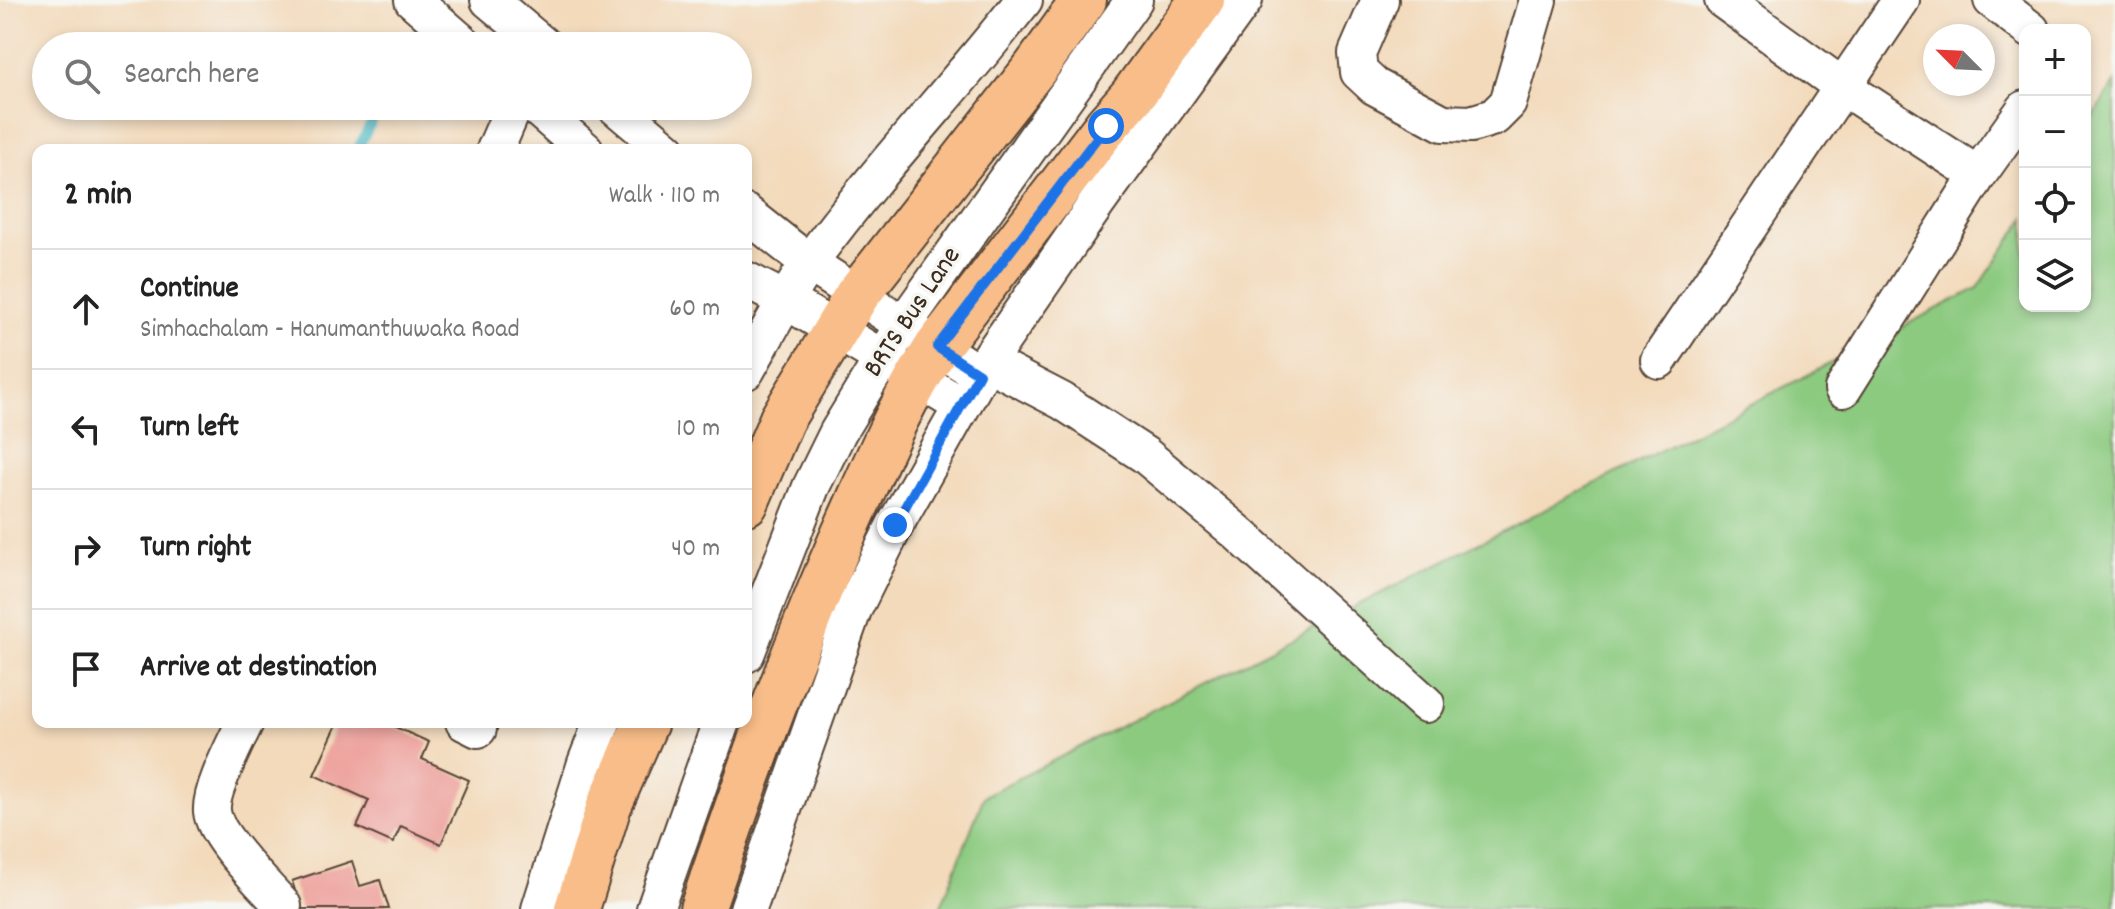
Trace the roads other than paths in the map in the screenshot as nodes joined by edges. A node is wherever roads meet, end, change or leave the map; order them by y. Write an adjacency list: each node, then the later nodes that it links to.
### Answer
1 (489, 0): 13 (street)
2 (1024, 0): 24 (street)
3 (1084, 0): 27 (main road)
4 (1134, 0): 28 (street, BRTS Bus Lane)
5 (1202, 0): 28 (main road)
6 (1244, 0): 31 (street)
7 (1380, 0): 8 (street)
8 (1538, 0)
9 (1723, 0): 14 (street)
10 (1901, 0): 14 (street)
11 (423, 8): 12 (street)
12 (450, 32)
13 (527, 32)
14 (1843, 87): 22 (street); 29 (street)
15 (2019, 117): 22 (street)
16 (508, 120): 19 (street)
17 (551, 120): 20 (street)
18 (632, 120): 21 (street)
19 (498, 144)
20 (578, 144)
21 (660, 144)
22 (1978, 175): 32 (street)
23 (752, 218): 24 (street)
24 (809, 263): 26 (street); 27 (street)
25 (752, 283): 26 (street)
26 (787, 301): 27 (street); 30 (street)
27 (846, 313): 28 (street); 34 (main road)
28 (910, 352): 31 (street); 33 (street); 35 (street, BRTS Bus Lane); 45 (main road)
29 (1659, 360)
30 (752, 361)
31 (983, 368): 33 (street); 36 (street)
32 (1843, 389)
33 (962, 406): 46 (street)
34 (752, 489)
35 (752, 639)
36 (1426, 704)
37 (242, 728): 41 (street)
38 (600, 728): 42 (street)
39 (643, 728): 43 (main road)
40 (719, 728): 44 (street)
41 (283, 906)
42 (540, 909)
43 (577, 909)
44 (655, 909)
45 (702, 909)
46 (748, 909)

